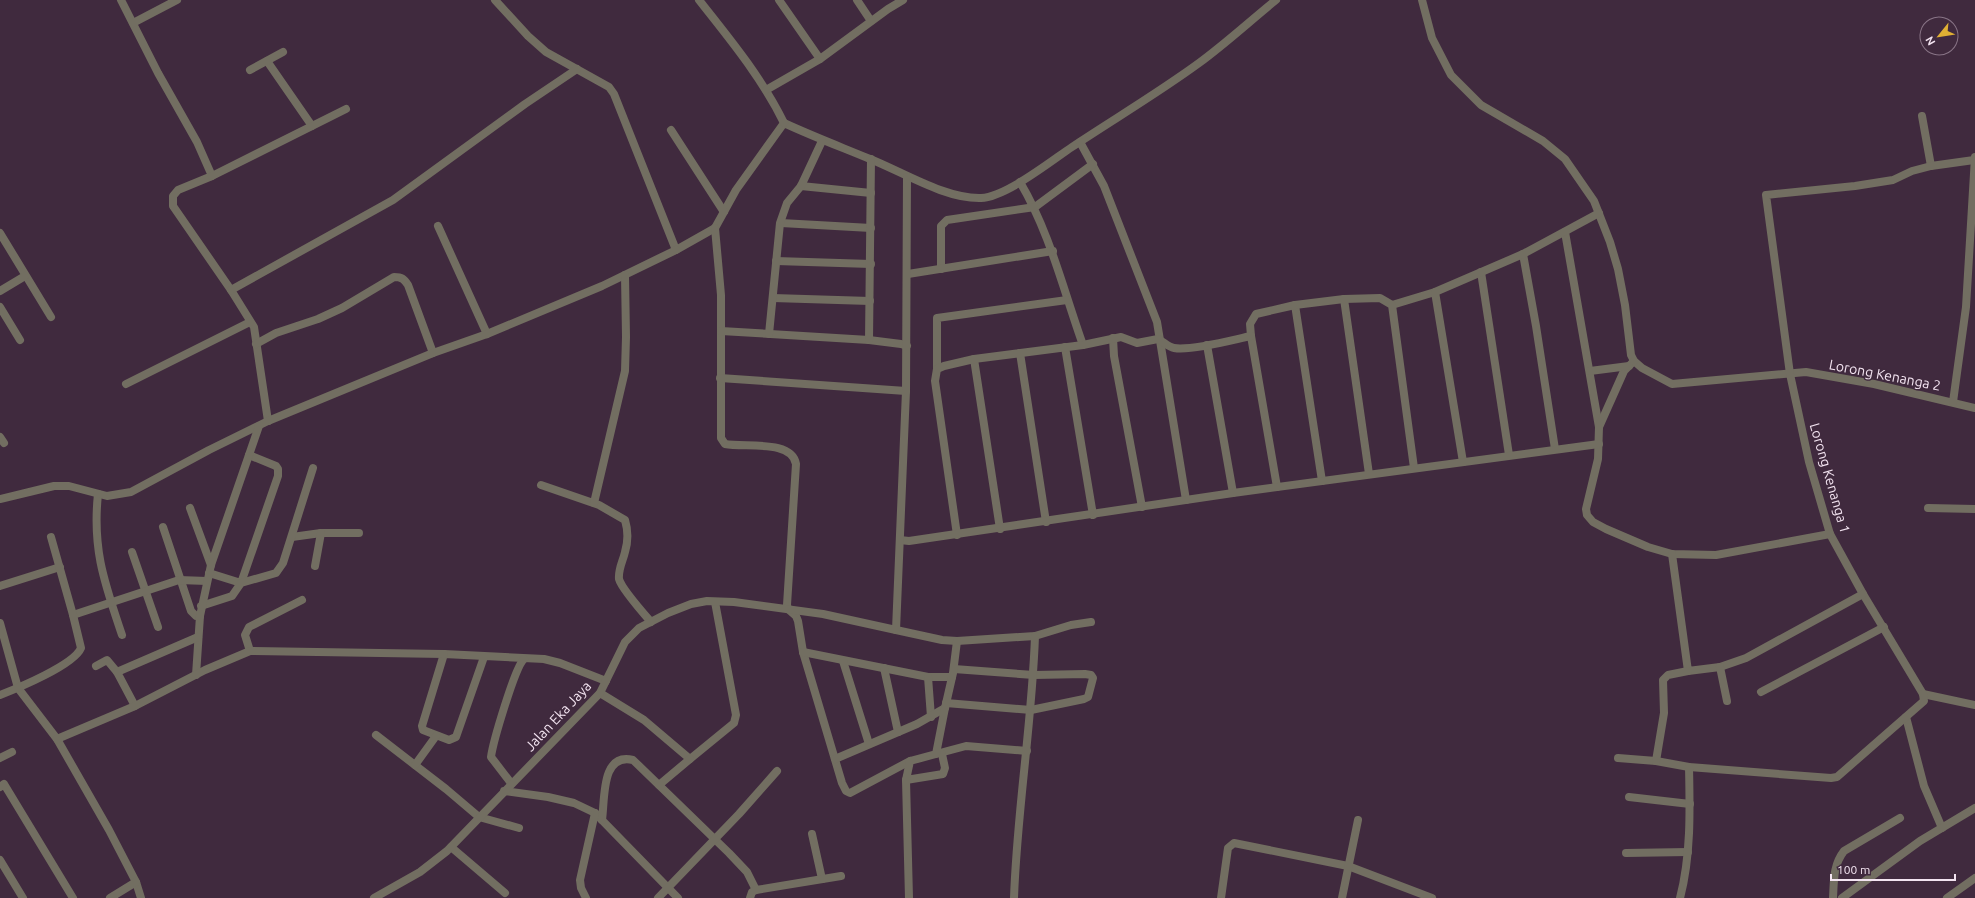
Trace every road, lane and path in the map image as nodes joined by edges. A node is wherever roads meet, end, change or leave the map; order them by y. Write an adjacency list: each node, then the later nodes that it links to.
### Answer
1 (121, 0): 11 (street)
2 (177, 0): 11 (street)
3 (495, 0): 15 (street)
4 (699, 0): 17 (street)
5 (778, 0): 13 (street)
6 (857, 0): 10 (street)
7 (903, 0): 10 (street)
8 (1276, 0): 24 (street)
9 (1422, 0): 36 (street)
10 (871, 21): 13 (street)
11 (133, 23): 29 (street)
12 (283, 52): 14 (street)
13 (820, 58): 17 (street)
14 (267, 61): 16 (street); 21 (street)
15 (577, 69): 43 (street); 53 (street)
16 (250, 70)
17 (766, 90): 20 (street)
18 (346, 109): 21 (street)
19 (1922, 116): 28 (street)
20 (784, 123): 23 (street); 35 (street)
21 (312, 126): 29 (street)
22 (671, 130): 35 (street)
23 (822, 141): 26 (street); 32 (street)
24 (1080, 142): 27 (street); 31 (street)
25 (1975, 159): 28 (street); 88 (street)
26 (871, 160): 30 (street); 33 (street)
27 (1093, 164): 34 (street); 72 (street)
28 (1931, 166): 84 (street, Lorong Kenanga 1)
29 (212, 176): 53 (street)
30 (907, 177): 31 (street); 50 (street)
31 (1020, 182): 34 (street)
32 (801, 186): 33 (street); 37 (street)
33 (871, 194): 40 (street)
34 (1035, 207): 44 (street); 48 (street)
35 (724, 212): 39 (street)
36 (1599, 213): 41 (street); 81 (street)
37 (781, 224): 40 (street); 46 (street)
38 (438, 226): 66 (street)
39 (715, 228): 43 (street); 65 (street)
40 (871, 228): 47 (street)
41 (1565, 232): 45 (street); 83 (street)
42 (0, 233): 52 (street)
43 (676, 250): 51 (street)
44 (1053, 251): 48 (street); 58 (street)
45 (1523, 254): 49 (street); 94 (street)
46 (776, 261): 47 (street); 56 (street)
47 (871, 264): 59 (street)
48 (941, 269): 50 (street)
49 (1481, 272): 55 (street); 96 (street)
50 (908, 274): 76 (street)
51 (625, 275): 66 (street); 108 (street)
52 (25, 276): 54 (street); 63 (street)
53 (231, 290): 64 (street)
54 (0, 291)
55 (1435, 292): 61 (street); 97 (street)
56 (773, 298): 59 (street); 67 (street)
57 (1344, 299): 60 (street); 61 (street); 100 (street)
58 (1067, 300): 74 (street); 82 (street)
59 (870, 301): 71 (street)
60 (1295, 305): 68 (street); 101 (street)
61 (1392, 305): 99 (street)
62 (0, 307): 70 (street)
63 (51, 317)
64 (250, 322): 73 (street); 86 (street)
65 (721, 332): 67 (street); 85 (street)
66 (487, 334): 78 (street)
67 (769, 334): 71 (street)
68 (1251, 336): 75 (street); 103 (street)
69 (1113, 338): 72 (street); 74 (street); 109 (street)
70 (20, 340)
71 (869, 340): 76 (street)
72 (1162, 340): 75 (street); 107 (street)
73 (256, 344): 78 (street); 90 (street)
74 (1083, 345): 77 (street)
75 (1207, 345): 104 (street)
76 (907, 346): 87 (street)
77 (1066, 347): 79 (street); 113 (street)
78 (433, 353): 90 (street)
79 (1020, 353): 80 (street); 114 (street)
80 (974, 359): 82 (street); 116 (street)
81 (1632, 364): 83 (street); 84 (street, Lorong Kenanga 2); 92 (street)
82 (937, 369): 120 (street)
83 (1590, 371): 92 (street)
84 (1790, 374): 88 (street, Lorong Kenanga 2); 119 (street, Lorong Kenanga 1)
85 (720, 378): 87 (street); 139 (street)
86 (126, 384)
87 (906, 391): 123 (street)
88 (1953, 402): 89 (street, Lorong Kenanga 2)
89 (1975, 408)
90 (268, 421): 91 (street)
91 (259, 426): 95 (street); 105 (street)
92 (1599, 427): 93 (street)
93 (1599, 444): 94 (street); 125 (street)
94 (1555, 449): 96 (street)
95 (248, 455): 128 (street); 131 (street)
96 (1509, 455): 97 (street)
97 (1463, 462): 99 (street)
98 (313, 468): 122 (street)
99 (1414, 468): 100 (street)
100 (1370, 474): 101 (street)
101 (1322, 481): 103 (street)
102 (541, 485): 108 (street)
103 (1277, 487): 104 (street)
104 (1233, 493): 107 (street)
105 (98, 494): 106 (street); 136 (street)
106 (0, 499)
107 (1186, 500): 109 (street)
108 (594, 503): 142 (street)
109 (1142, 507): 113 (street)
110 (190, 508): 128 (street)
111 (1928, 508): 112 (street)
112 (1975, 509)
113 (1093, 514): 114 (street)
114 (1046, 522): 116 (street)
115 (163, 528): 129 (street)
116 (1000, 529): 120 (street)
117 (321, 533): 118 (street); 122 (street); 126 (street)
118 (359, 533)
119 (1830, 534): 125 (street); 134 (street, Lorong Kenanga 1)
120 (957, 535): 123 (street)
121 (51, 537): 127 (street)
122 (292, 537): 131 (street)
123 (900, 540): 147 (street)
124 (132, 552): 133 (street)
125 (1672, 554): 161 (street)
126 (315, 566)
127 (60, 567): 132 (street); 140 (street)
128 (210, 569): 130 (street); 131 (street)
129 (179, 580): 130 (street); 133 (street); 141 (street)
130 (207, 582): 138 (street)
131 (241, 583): 138 (street)
132 (0, 586)
133 (144, 590): 136 (street); 145 (street)
134 (1863, 594): 146 (street, Lorong Kenanga 1); 159 (street)
135 (302, 600): 152 (street)
136 (111, 602): 140 (street); 148 (street)
137 (715, 602): 139 (street, Jalan Eka Jaya); 142 (street, Jalan Eka Jaya); 190 (street)
138 (201, 606): 141 (street)
139 (788, 609): 147 (street, Jalan Eka Jaya); 153 (street)
140 (73, 615): 168 (street)
141 (200, 616): 150 (street)
142 (651, 622): 167 (street, Jalan Eka Jaya)
143 (1091, 622): 149 (street, Jalan Eka Jaya)
144 (0, 624): 168 (street)
145 (158, 627)
146 (1884, 627): 169 (street); 171 (street, Lorong Kenanga 1)
147 (896, 630): 151 (street, Jalan Eka Jaya)
148 (122, 635)
149 (1035, 636): 151 (street, Jalan Eka Jaya); 165 (street)
150 (198, 637): 162 (street); 164 (street)
151 (957, 641): 163 (street)
152 (250, 651): 154 (street); 164 (street)
153 (803, 652): 157 (street); 191 (street)
154 (444, 654): 155 (street); 182 (street)
155 (484, 657): 156 (street); 182 (street)
156 (524, 659): 167 (street); 198 (street)
157 (843, 661): 160 (street); 184 (street)
158 (96, 666): 162 (street)
159 (1720, 667): 161 (street); 173 (street)
160 (884, 668): 166 (street); 180 (street)
161 (1688, 671): 193 (street)
162 (117, 672): 176 (street)
163 (953, 673): 165 (street); 166 (street); 174 (street)
164 (196, 675): 176 (street)
165 (1034, 675): 177 (street); 177 (street)
166 (928, 677): 178 (street)
167 (606, 681): 170 (street, Jalan Eka Jaya)
168 (18, 688): 172 (street); 183 (street)
169 (1761, 692)
170 (600, 694): 190 (street); 198 (street, Jalan Eka Jaya)
171 (1923, 694): 175 (street); 179 (street)
172 (0, 695)
173 (1727, 701)
174 (945, 705): 177 (street); 178 (street); 187 (street)
175 (1975, 705)
176 (135, 706): 183 (street)
177 (1031, 710): 185 (street)
178 (931, 717): 180 (street)
179 (1906, 717): 195 (street); 211 (street)
180 (898, 732): 184 (street)
181 (376, 735): 194 (street)
182 (436, 736): 194 (street)
183 (57, 739): 222 (street)
184 (868, 744): 191 (street)
185 (1027, 751): 187 (street); 236 (street)
186 (12, 752): 188 (street)
187 (940, 754): 192 (street); 197 (street)
188 (0, 758)
189 (1618, 758): 193 (street)
190 (690, 759): 199 (street)
191 (835, 759): 192 (street)
192 (910, 761): 197 (street)
193 (1656, 761): 195 (street)
194 (415, 765): 206 (street)
195 (1689, 767): 203 (street)
196 (777, 771): 213 (street)
197 (906, 780): 235 (street)
198 (511, 783): 201 (street, Jalan Eka Jaya)
199 (659, 784): 208 (street); 213 (street)
200 (0, 787): 227 (street)
201 (504, 791): 205 (street); 206 (street, Jalan Eka Jaya)
202 (1629, 797): 203 (street)
203 (1690, 804): 215 (street)
204 (1975, 808): 211 (street)
205 (595, 813): 208 (street); 231 (street)
206 (479, 818): 210 (street); 214 (street, Jalan Eka Jaya)
207 (1900, 818): 241 (street)
208 (602, 820): 223 (street)
209 (1358, 820): 218 (street)
210 (519, 828)
211 (1942, 828): 242 (street)
212 (812, 834): 221 (street)
213 (715, 839): 223 (street); 224 (street)
214 (451, 847): 225 (street); 230 (street, Jalan Eka Jaya)
215 (1688, 852): 216 (street); 240 (street)
216 (1626, 853)
217 (0, 860): 226 (street)
218 (1348, 866): 237 (street); 238 (street); 239 (street)
219 (841, 876): 221 (street)
220 (1975, 878): 243 (street)
221 (822, 879): 224 (street)
222 (136, 882): 228 (street); 229 (street)
223 (668, 888): 232 (street); 233 (street)
224 (756, 890): 234 (street)
225 (505, 893)
226 (23, 898)
227 (73, 898)
228 (110, 898)
229 (141, 898)
230 (374, 898)
231 (586, 898)
232 (658, 898)
233 (678, 898)
234 (750, 898)
235 (909, 898)
236 (1014, 898)
237 (1221, 898)
238 (1342, 898)
239 (1432, 898)
240 (1680, 898)
241 (1833, 898)
242 (1842, 898)
243 (1947, 898)

